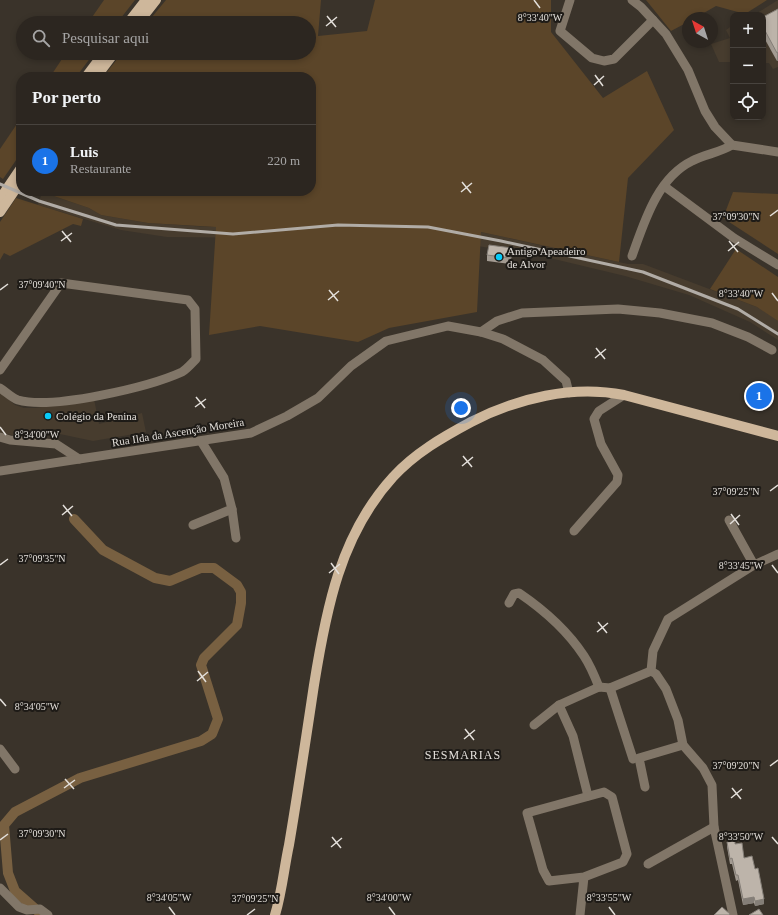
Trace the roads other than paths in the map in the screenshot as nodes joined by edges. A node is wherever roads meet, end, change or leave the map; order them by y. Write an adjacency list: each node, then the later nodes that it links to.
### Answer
1 (146, 0): 5 (main road)
2 (156, 0): 6 (main road)
3 (570, 0): 7 (street)
4 (632, 0): 7 (street)
5 (133, 16)
6 (143, 16)
7 (653, 20): 12 (street)
8 (99, 60): 10 (main road)
9 (109, 60): 11 (main road)
10 (90, 72)
11 (100, 72)
12 (732, 145): 13 (street); 15 (street)
13 (778, 152)
14 (16, 175): 17 (main road)
15 (664, 186): 19 (street); 20 (street)
16 (16, 188): 18 (main road)
17 (0, 199)
18 (0, 212)
19 (632, 256)
20 (778, 265)
21 (481, 332): 22 (street); 25 (street, Rua Ilda da Ascenção Moreira); 29 (street, Rua Ilda da Ascenção Moreira)
22 (772, 350)
23 (0, 370): 24 (street)
24 (0, 388)
25 (569, 393): 26 (main road); 56 (main road)
26 (624, 395): 27 (main road); 35 (street)
27 (778, 436)
28 (0, 437): 30 (street)
29 (201, 441): 30 (street, Rua Ilda da Ascenção Moreira); 32 (street)
30 (79, 459): 31 (street, Rua Ilda da Ascenção Moreira)
31 (0, 471)
32 (232, 510): 34 (street); 36 (street)
33 (729, 520): 38 (street)
34 (193, 525)
35 (574, 531)
36 (236, 538)
37 (778, 554): 38 (street)
38 (754, 565): 40 (street)
39 (509, 603): 41 (street)
40 (651, 671): 42 (street); 45 (street)
41 (599, 687): 42 (street); 43 (street)
42 (610, 688): 47 (street)
43 (558, 705): 44 (street); 50 (street)
44 (534, 725)
45 (683, 745): 47 (street); 51 (street)
46 (0, 748): 48 (street)
47 (633, 759): 49 (street)
48 (15, 769)
49 (646, 787)
50 (588, 796): 53 (street); 53 (street)
51 (714, 827): 52 (street); 58 (street)
52 (648, 864)
53 (584, 877): 57 (street)
54 (0, 888): 55 (street)
55 (48, 915)
56 (275, 915)
57 (580, 915)
58 (733, 915)

